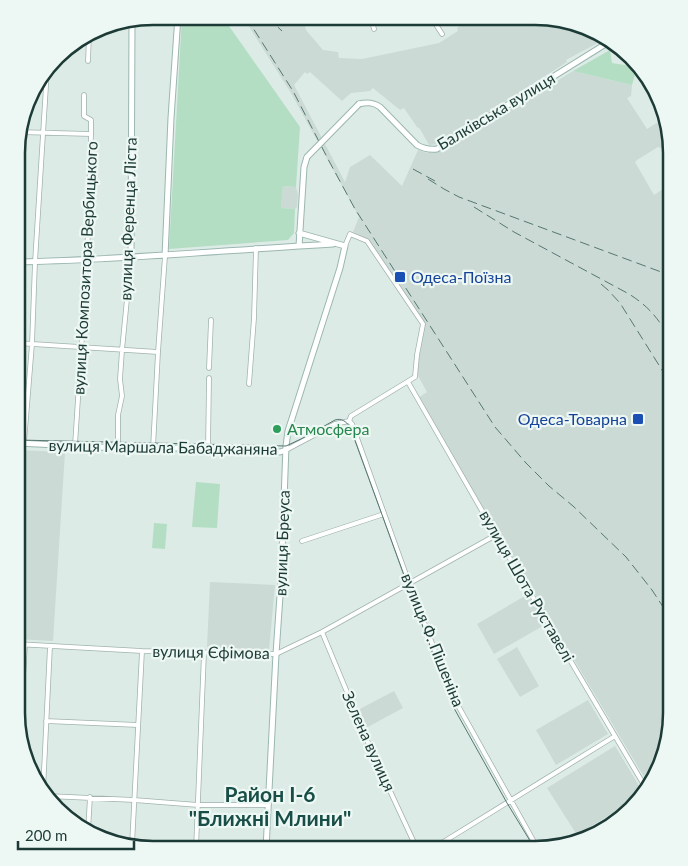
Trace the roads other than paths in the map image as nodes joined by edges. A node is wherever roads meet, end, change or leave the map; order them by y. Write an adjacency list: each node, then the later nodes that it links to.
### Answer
1 (177, 25): 20 (street)
2 (373, 25): 5 (street)
3 (436, 25): 6 (street)
4 (132, 27): 21 (street, вулиця Ференца Ліста)
5 (374, 29)
6 (442, 34)
7 (89, 42): 9 (street)
8 (604, 45): 15 (street, Балківська вулиця, bridge)
9 (88, 61)
10 (46, 84): 13 (street)
11 (84, 95): 14 (street, вулиця Композитора Вербицького)
12 (27, 132): 13 (street)
13 (42, 132): 14 (street); 24 (street)
14 (91, 134): 22 (street, вулиця Композитора Вербицького)
15 (299, 233): 16 (street); 17 (street)
16 (338, 244): 17 (street); 18 (street)
17 (299, 246): 19 (street)
18 (345, 246): 33 (street); 42 (street, вулиця Бреуса)
19 (256, 248): 20 (street); 34 (street)
20 (165, 256): 21 (street); 30 (street)
21 (131, 258): 22 (street); 29 (street, вулиця Ференца Ліста)
22 (87, 259): 24 (street); 28 (street, вулиця Композитора Вербицького)
23 (25, 262): 24 (street)
24 (35, 262): 27 (street)
25 (211, 320): 31 (street)
26 (25, 344): 27 (street)
27 (32, 344): 28 (street); 36 (street)
28 (82, 347): 29 (street); 38 (street, вулиця Композитора Вербицького)
29 (122, 350): 30 (street); 39 (street, вулиця Ференца Ліста)
30 (158, 352): 40 (street)
31 (209, 368)
32 (209, 378): 41 (street)
33 (408, 382): 35 (street, вулиця Маршала Бабаджаняна); 44 (street, вулиця Шота Руставелі)
34 (249, 384)
35 (349, 421): 42 (street, вулиця Маршала Бабаджаняна); 43 (street, вулиця Ф. Пішеніна)
36 (25, 432)
37 (25, 444): 38 (street, вулиця Маршала Бабаджаняна)
38 (75, 445): 39 (street, вулиця Маршала Бабаджаняна)
39 (118, 448): 40 (street, вулиця Маршала Бабаджаняна)
40 (153, 448): 41 (street, вулиця Маршала Бабаджаняна)
41 (208, 448): 42 (street, вулиця Маршала Бабаджаняна)
42 (286, 450): 52 (street, вулиця Бреуса)
43 (384, 514): 45 (street); 46 (street, вулиця Ф. Пішеніна)
44 (496, 535): 46 (street, вулиця Єфімова); 55 (street, вулиця Шота Руставелі)
45 (302, 541)
46 (409, 583): 47 (street, вулиця Єфімова); 61 (street, вулиця Ф. Пішеніна)
47 (322, 632): 52 (street, вулиця Єфімова); 68 (street, Зелена вулиця)
48 (25, 645): 49 (street, вулиця Єфімова)
49 (50, 646): 50 (street, вулиця Єфімова); 53 (street)
50 (142, 651): 51 (street, вулиця Єфімова); 54 (street)
51 (204, 652): 52 (street, вулиця Єфімова); 62 (street)
52 (276, 654): 63 (street, вулиця Бреуса)
53 (46, 720): 54 (street); 56 (street)
54 (138, 725): 60 (street)
55 (615, 736): 57 (street, вулиця Шота Руставелі); 61 (street)
56 (44, 779)
57 (642, 782)
58 (56, 796): 59 (street)
59 (90, 797): 60 (street); 64 (street)
60 (134, 800): 62 (street); 65 (street)
61 (511, 800): 69 (street); 70 (street, вулиця Ф. Пішеніна)
62 (198, 805): 63 (street); 66 (street)
63 (268, 805): 67 (street, вулиця Бреуса)
64 (88, 823)
65 (132, 840)
66 (196, 841)
67 (266, 841)
68 (413, 841)
69 (446, 841)
70 (533, 841)

